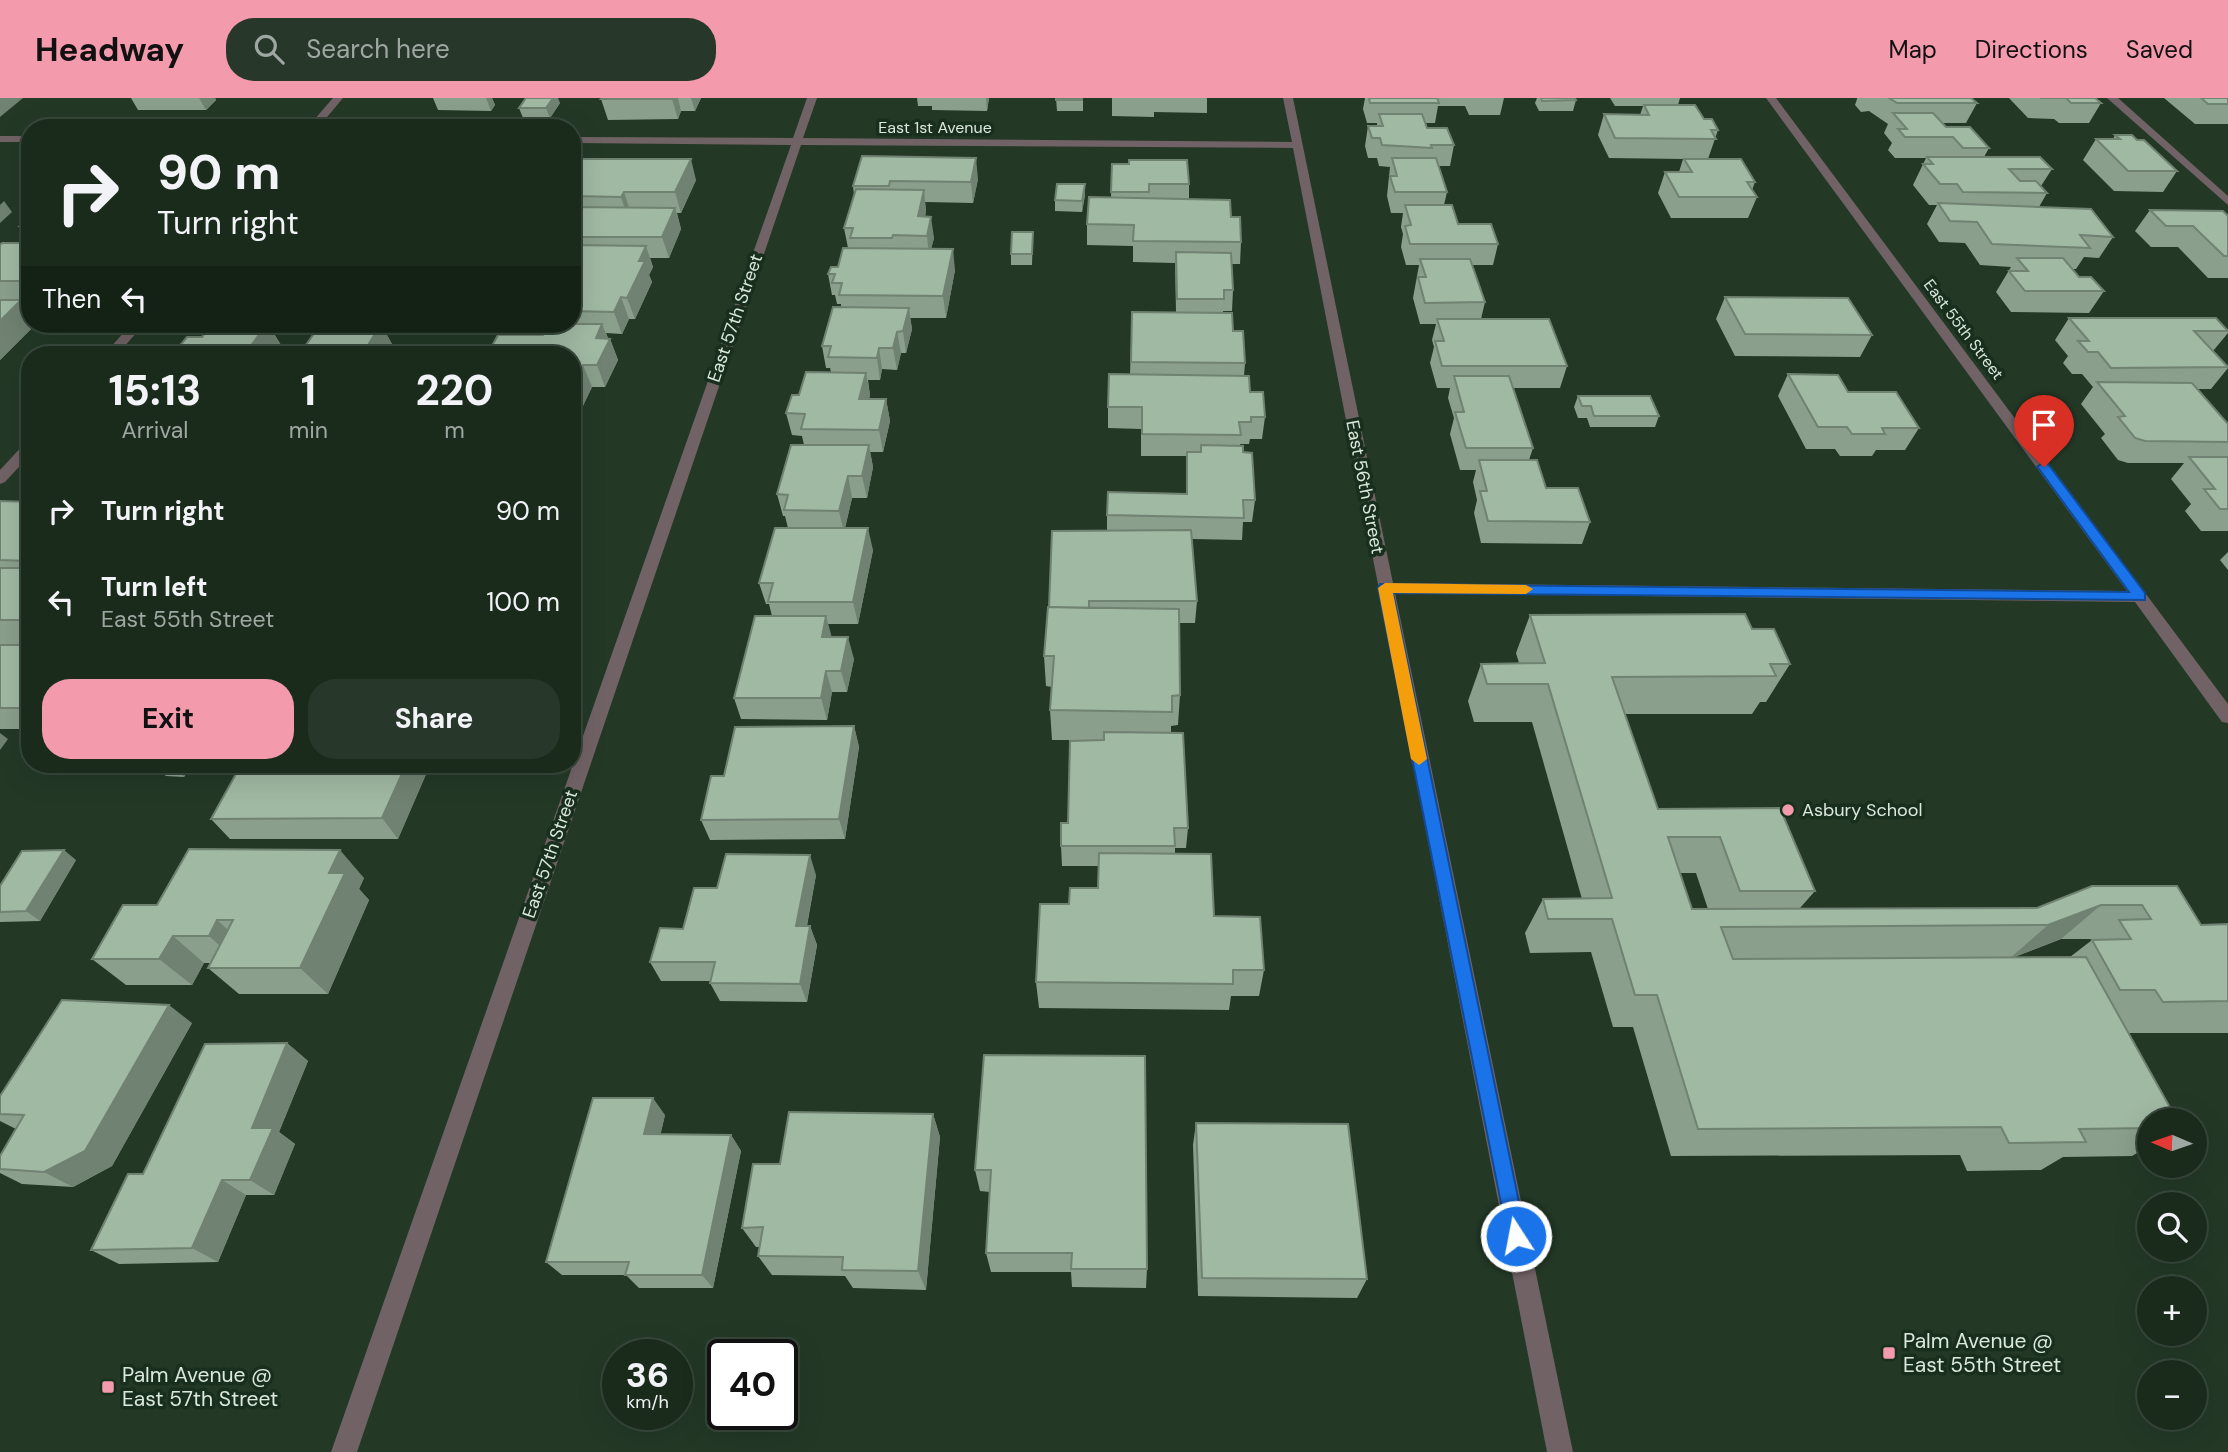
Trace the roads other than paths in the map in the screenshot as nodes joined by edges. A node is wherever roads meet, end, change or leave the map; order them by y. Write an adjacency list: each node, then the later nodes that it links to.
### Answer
1 (338, 98): 6 (street)
2 (812, 98): 10 (street, East 57th Street)
3 (1288, 98): 11 (street, East 56th Street)
4 (1771, 98): 18 (street, East 55th Street)
5 (2112, 98): 12 (street)
6 (320, 119)
7 (0, 139): 8 (street)
8 (21, 139)
9 (581, 140): 10 (street, East 1st Avenue)
10 (796, 142): 11 (street, East 1st Avenue); 20 (street, East 57th Street)
11 (1298, 145): 17 (street, East 56th Street)
12 (2228, 202)
13 (130, 333): 14 (street)
14 (118, 346)
15 (21, 456): 16 (street)
16 (0, 479)
17 (1385, 588): 18 (street); 23 (street, East 56th Street)
18 (2140, 597): 19 (street, East 55th Street)
19 (2228, 717)
20 (581, 765)
21 (578, 773): 22 (street, East 57th Street)
22 (344, 1452)
23 (1560, 1452)

